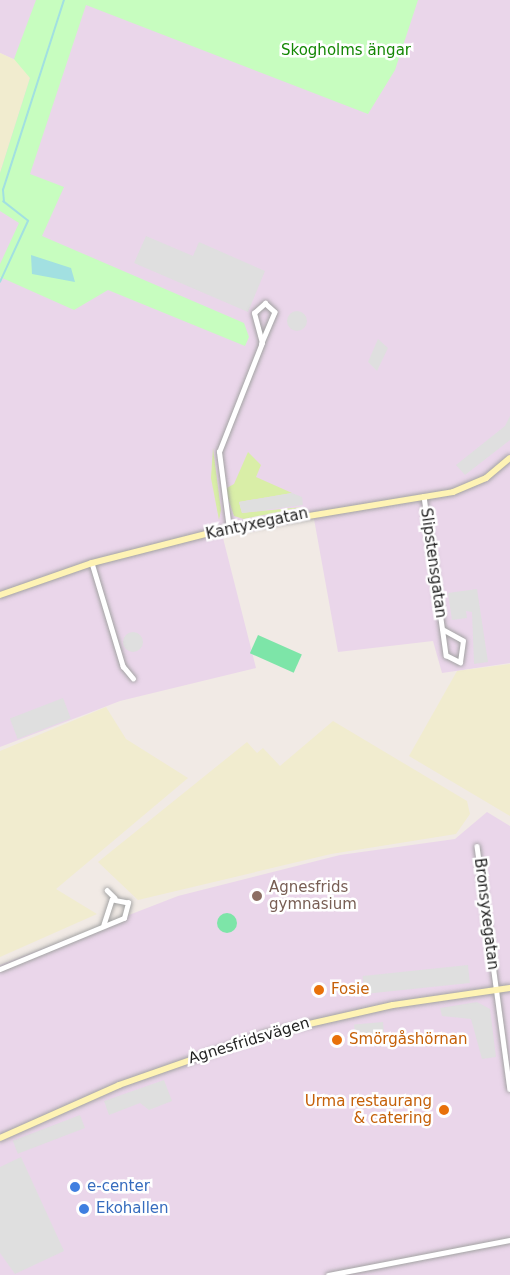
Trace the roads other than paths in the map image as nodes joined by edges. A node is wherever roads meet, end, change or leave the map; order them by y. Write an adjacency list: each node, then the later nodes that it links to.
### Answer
1 (262, 343): 1 (street); 4 (street)
2 (510, 458): 3 (street, Kantyxegatan)
3 (424, 496): 4 (street, Kantyxegatan); 7 (street, Slipstensgatan)
4 (229, 529): 5 (street, Kantyxegatan)
5 (92, 563): 6 (street, Kantyxegatan); 8 (street)
6 (0, 595)
7 (443, 630): 7 (street, Slipstensgatan)
8 (133, 678)
9 (477, 846): 15 (street, Bronsyxegatan)
10 (107, 890): 11 (street)
11 (115, 898): 12 (street); 12 (street)
12 (104, 925): 13 (street)
13 (0, 969)
14 (510, 988): 15 (street, Agnesfridsvägen)
15 (496, 990): 16 (street, Bronsyxegatan); 17 (street, Agnesfridsvägen)
16 (510, 1089)
17 (0, 1138)
18 (510, 1240): 19 (street)
19 (328, 1275)

